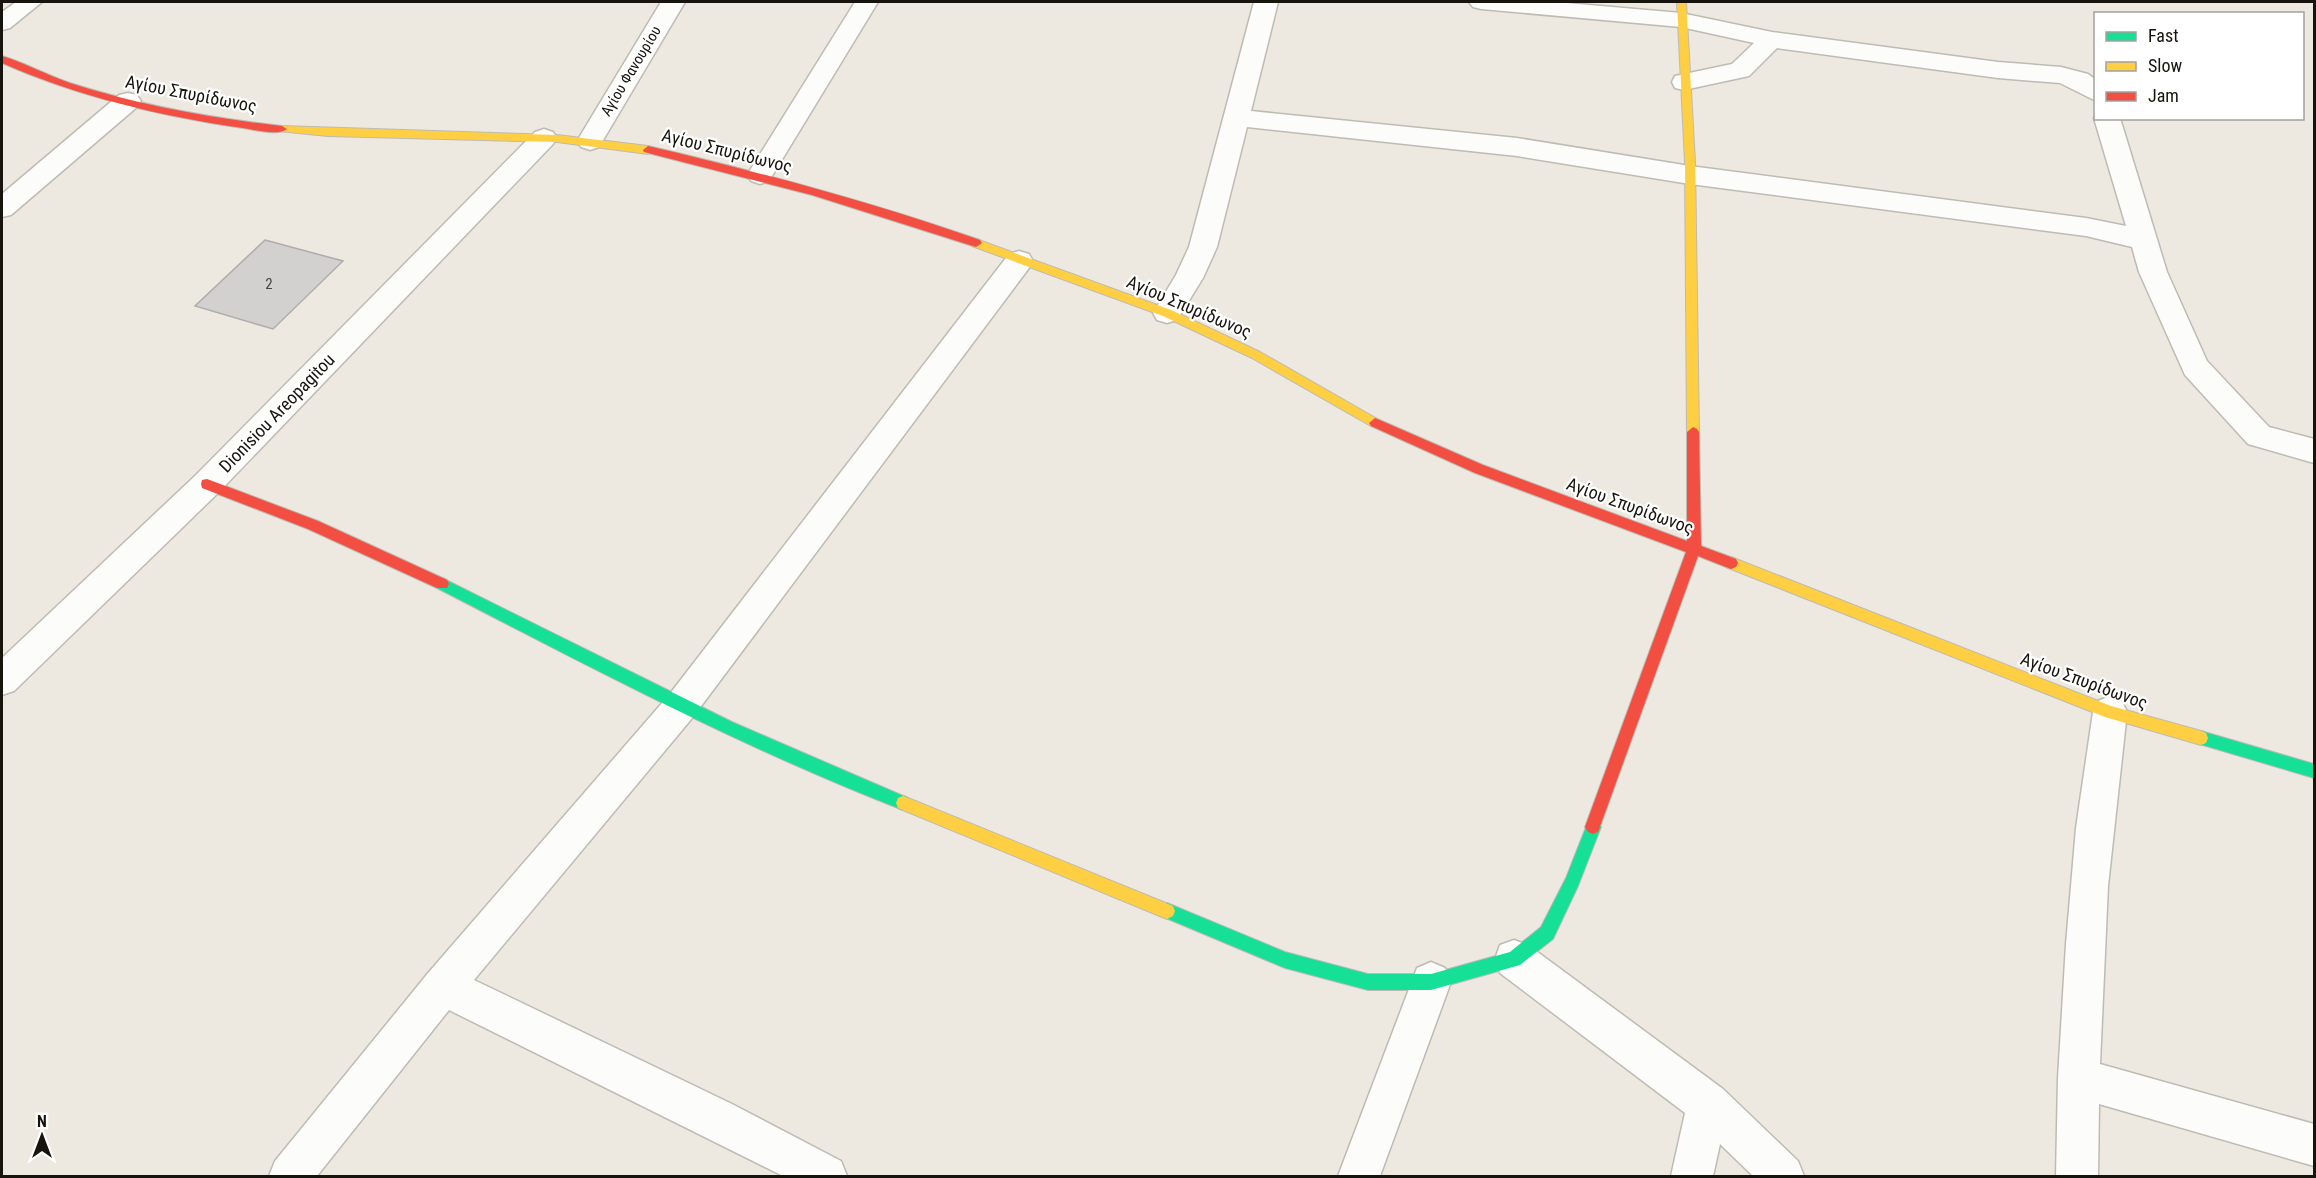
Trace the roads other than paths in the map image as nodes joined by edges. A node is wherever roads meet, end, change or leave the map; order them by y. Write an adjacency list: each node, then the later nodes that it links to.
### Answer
1 (30, 2): 7 (street)
2 (673, 2): 16 (street, Αγίου Φανουρίου)
3 (866, 2): 17 (street)
4 (1266, 2): 13 (street)
5 (1481, 2): 6 (street)
6 (1681, 11): 8 (street); 10 (street)
7 (2, 23)
8 (1772, 40): 10 (street); 11 (street)
9 (2, 59): 12 (street, Αγίου Σπυρίδωνος)
10 (1684, 82): 18 (street)
11 (2094, 91)
12 (128, 101): 15 (street, Αγίου Σπυρίδωνος); 19 (street)
13 (1236, 118): 18 (street); 22 (street)
14 (2108, 120): 20 (street)
15 (544, 138): 16 (street, Αγίου Σπυρίδωνος); 24 (street, Dionisiou Areopagitou)
16 (590, 141): 17 (street, Αγίου Σπυρίδωνος)
17 (760, 175): 21 (street, Αγίου Σπυρίδωνος)
18 (1690, 175): 20 (street); 25 (street)
19 (2, 208)
20 (2144, 240): 23 (street)
21 (1018, 261): 22 (street, Αγίου Σπυρίδωνος); 27 (street)
22 (1167, 313): 25 (street, Αγίου Σπυρίδωνος)
23 (2314, 451)
24 (207, 484): 26 (street, Dionisiou Areopagitou); 27 (street)
25 (1694, 548): 28 (street, Αγίου Σπυρίδωνος); 30 (street)
26 (2, 680)
27 (681, 706): 31 (street); 32 (street)
28 (2110, 712): 29 (street, Αγίου Σπυρίδωνος); 33 (street)
29 (2314, 771)
30 (1514, 960): 31 (street); 34 (street)
31 (1431, 982): 38 (street)
32 (443, 986): 36 (street); 37 (street)
33 (2078, 1078): 35 (street); 41 (street)
34 (1708, 1104): 39 (street); 40 (street)
35 (2314, 1145)
36 (290, 1176)
37 (826, 1176)
38 (1359, 1176)
39 (1692, 1176)
40 (1783, 1176)
41 (2077, 1176)

